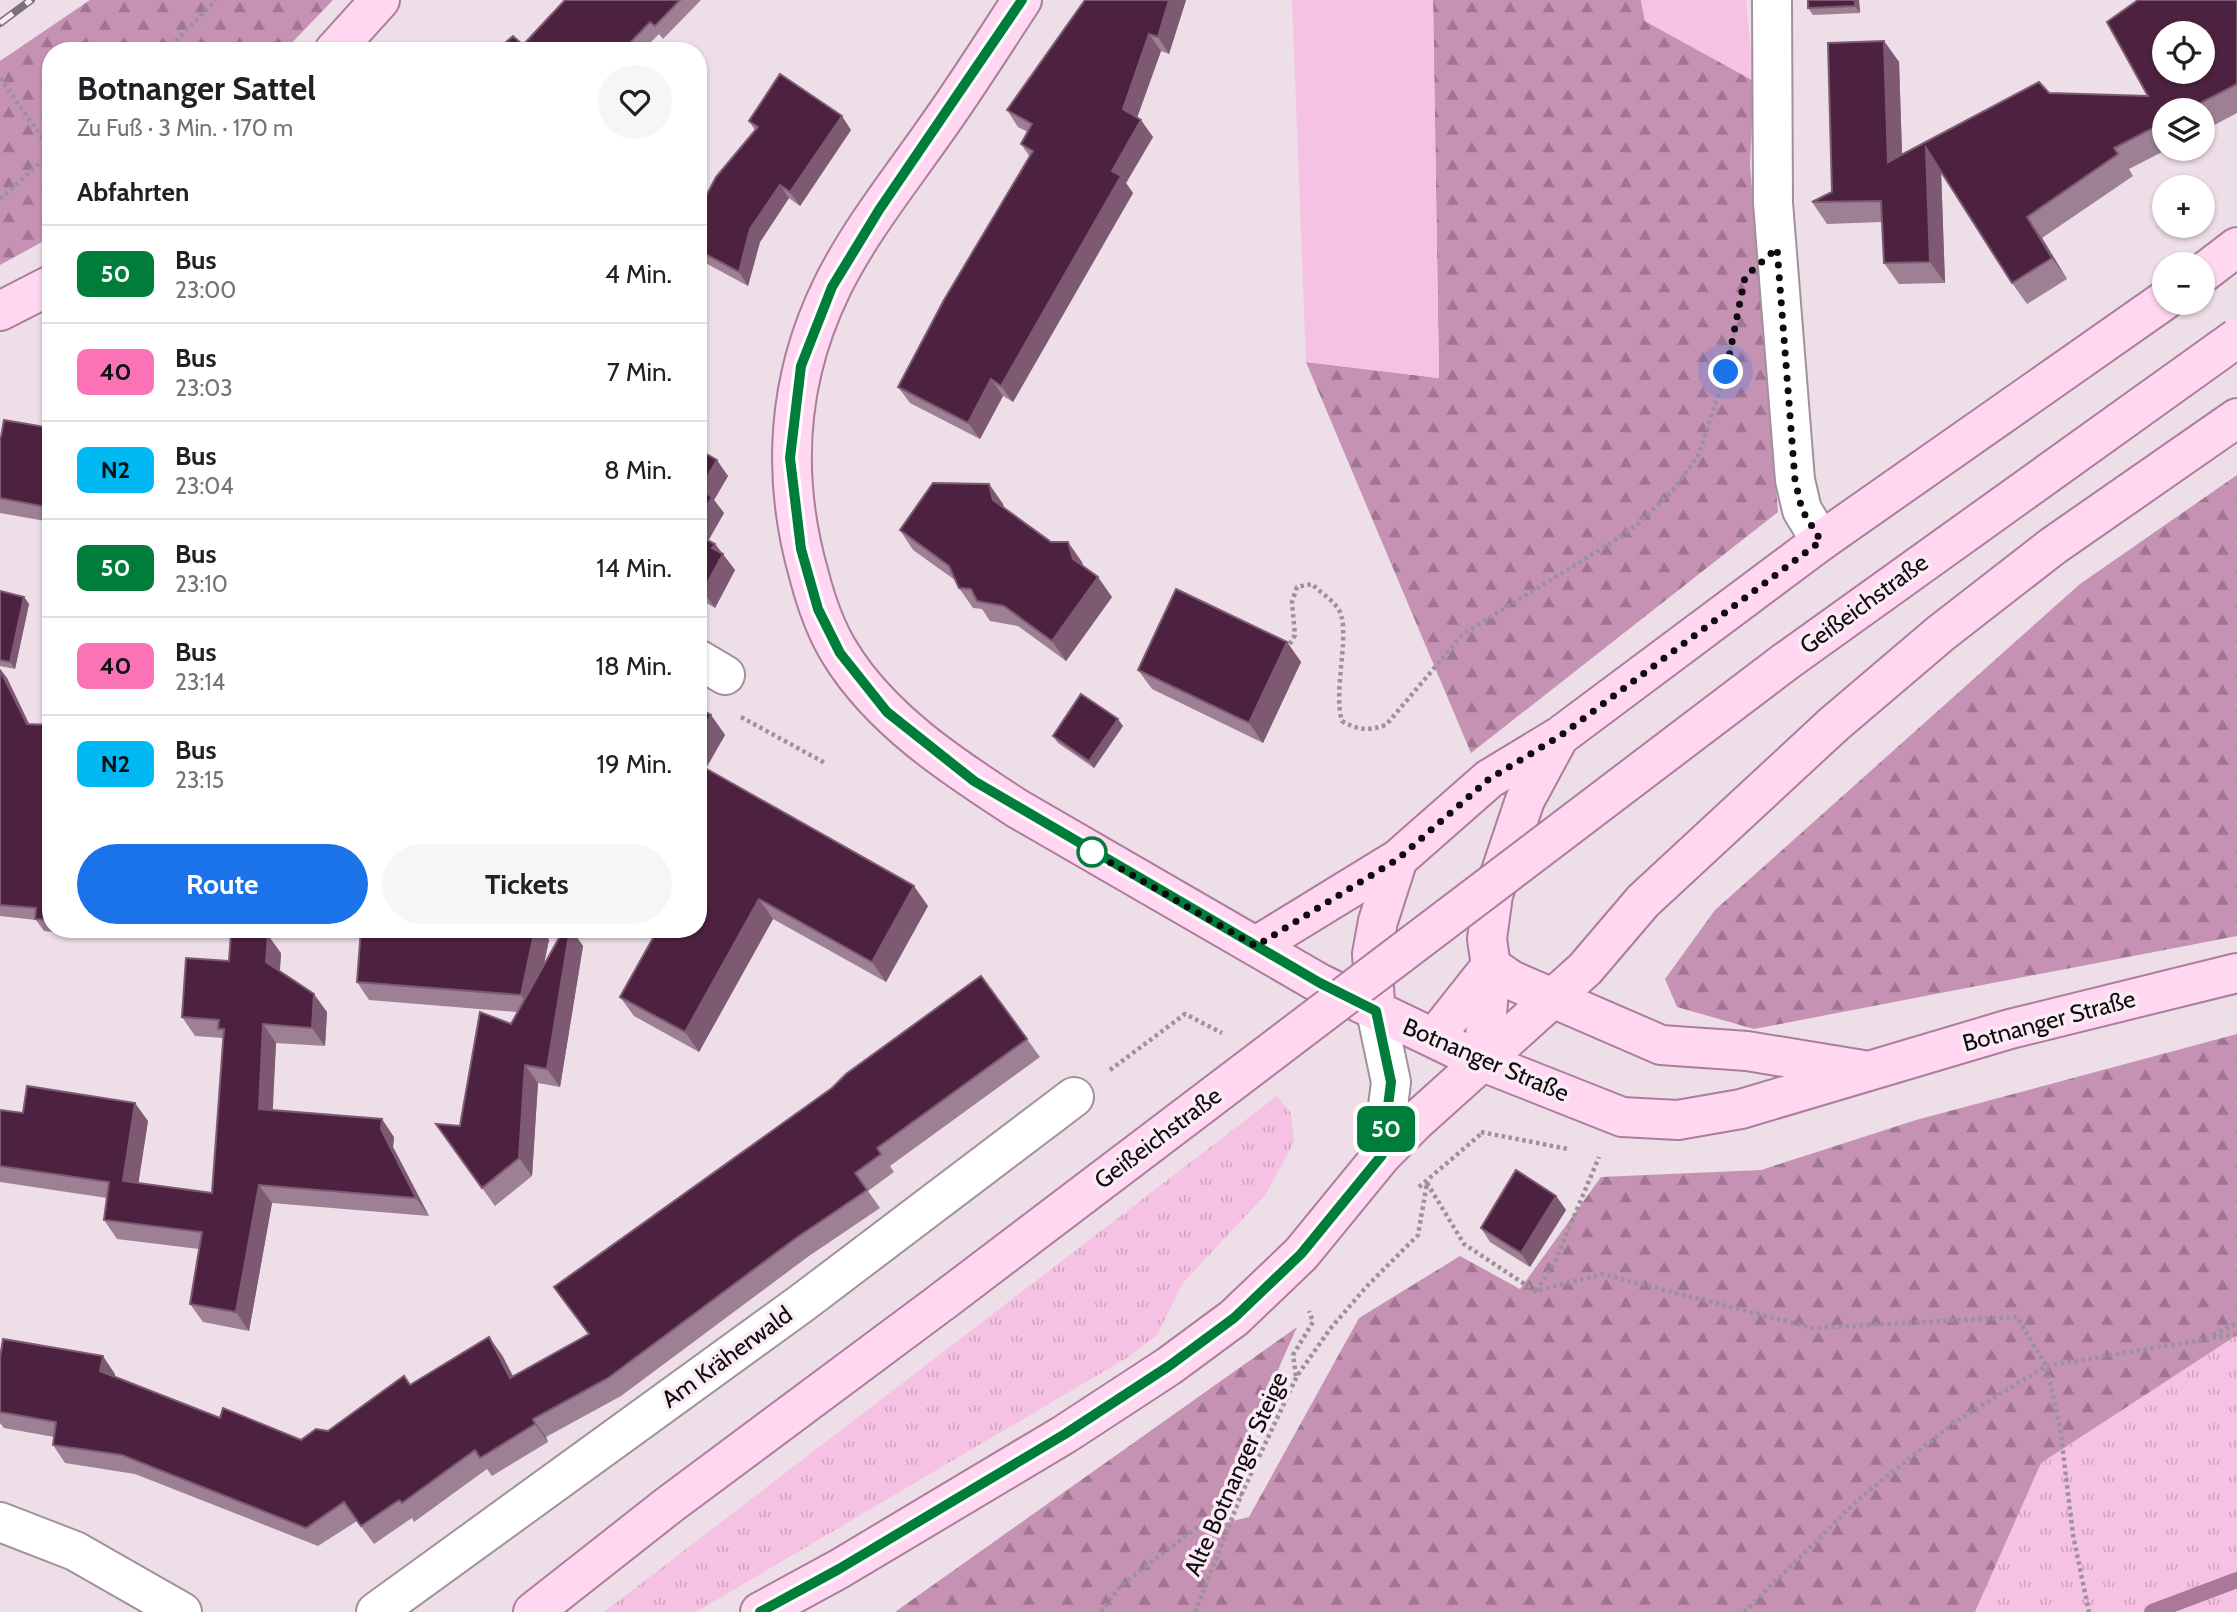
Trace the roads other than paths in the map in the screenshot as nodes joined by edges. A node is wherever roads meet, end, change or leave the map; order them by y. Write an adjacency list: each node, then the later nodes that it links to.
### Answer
1 (380, 0): 4 (main road)
2 (1022, 0): 15 (main road, Botnanger Straße)
3 (1772, 0): 12 (street)
4 (342, 42)
5 (2237, 247): 6 (main road)
6 (2215, 264)
7 (42, 290): 9 (main road)
8 (2152, 309): 12 (main road)
9 (0, 311)
10 (2237, 338): 28 (main road, Geißeichstraße, bridge)
11 (2237, 418): 18 (main road)
12 (1821, 541): 13 (main road)
13 (1560, 736): 14 (main road); 16 (main road)
14 (1398, 859): 15 (main road); 19 (main road)
15 (1256, 946): 19 (main road, Botnanger Straße)
16 (1491, 966): 18 (main road); 20 (main road); 21 (main road)
17 (2237, 973): 22 (main road, Botnanger Straße)
18 (1553, 998): 21 (main road); 22 (main road)
19 (1376, 1011): 20 (main road, Botnanger Straße); 24 (street)
20 (1434, 1038): 21 (main road, Botnanger Straße)
21 (1483, 1062): 22 (main road, Botnanger Straße); 24 (main road)
22 (1871, 1072)
23 (1074, 1097): 27 (street, Am Kräherwald)
24 (1382, 1155): 29 (main road)
25 (0, 1522): 26 (street)
26 (182, 1612)
27 (376, 1612)
28 (533, 1612)
29 (760, 1612)

